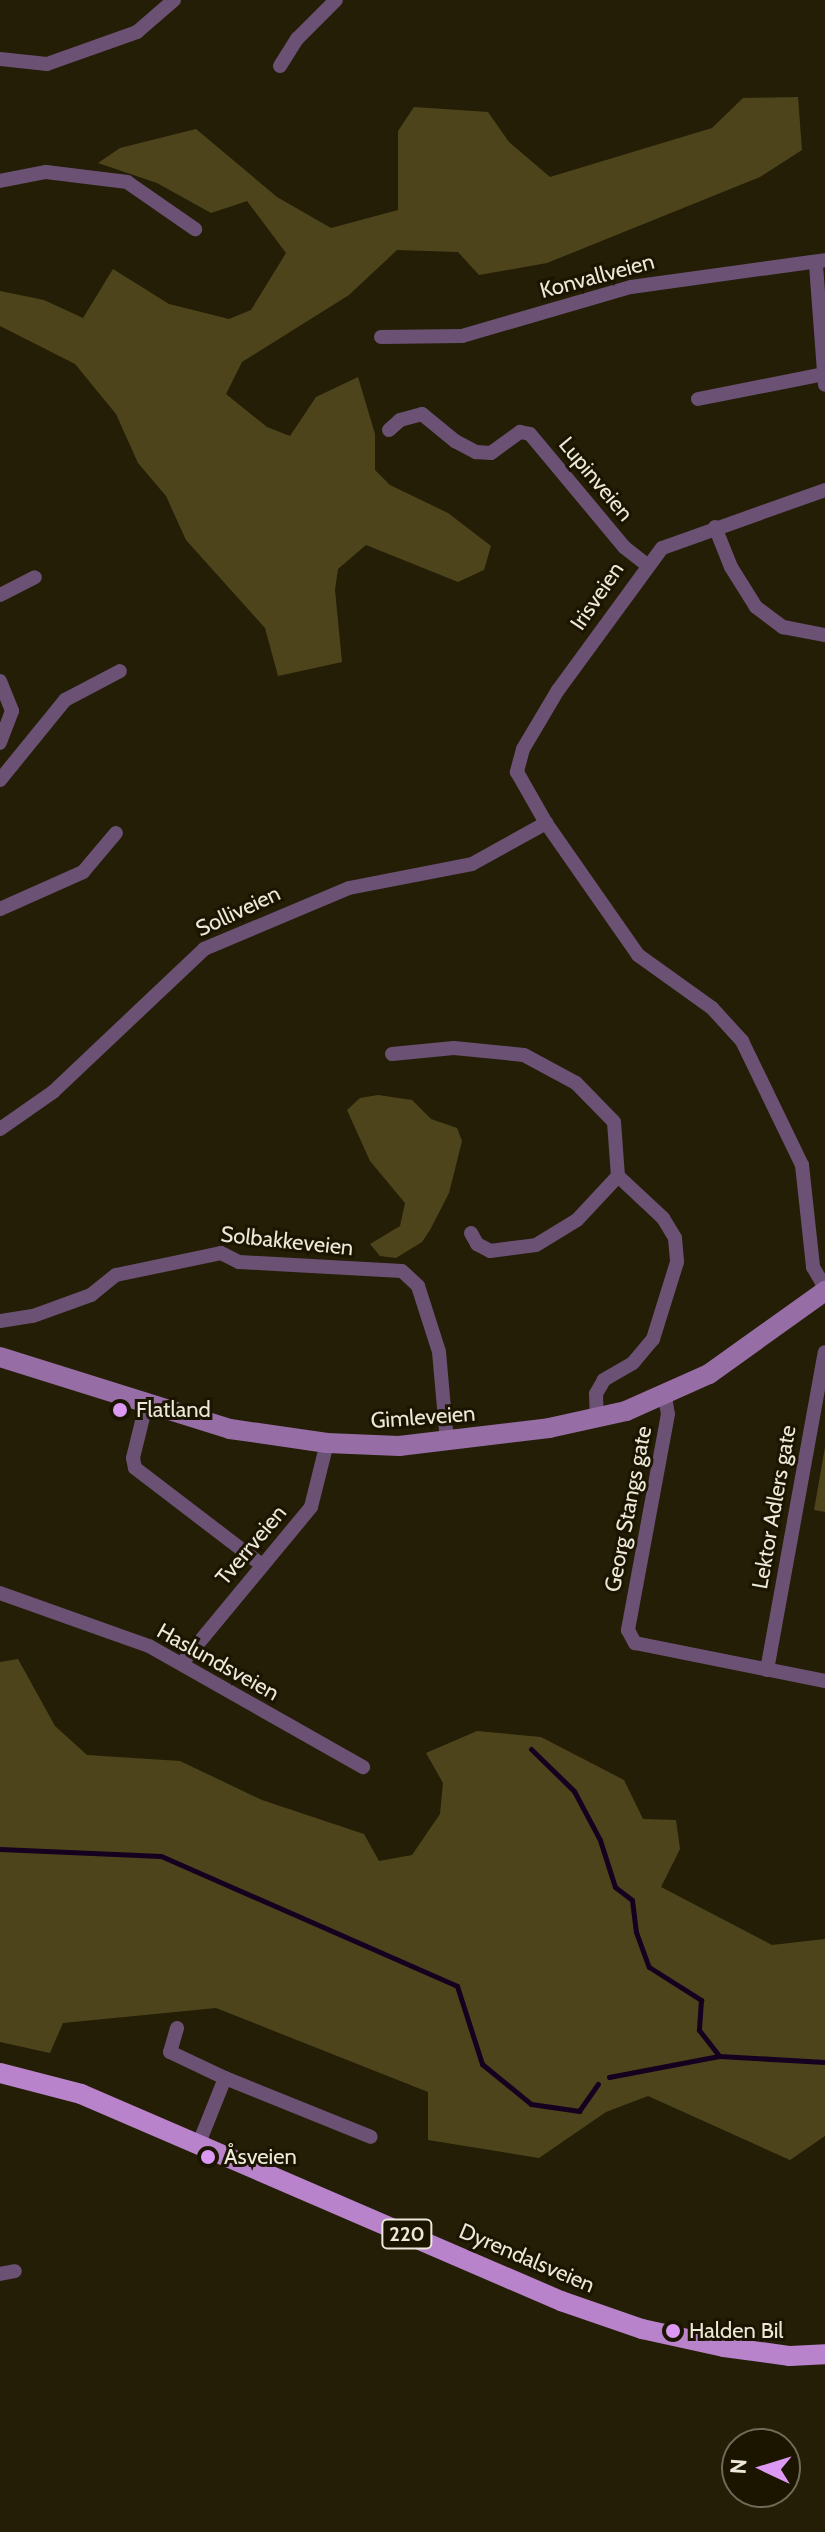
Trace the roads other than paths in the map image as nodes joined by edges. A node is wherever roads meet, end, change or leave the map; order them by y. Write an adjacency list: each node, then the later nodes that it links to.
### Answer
1 (174, 0): 3 (street)
2 (336, 0): 4 (street)
3 (0, 59)
4 (280, 66)
5 (0, 181): 6 (street)
6 (195, 229)
7 (820, 263): 8 (street, Konvallveien); 9 (street)
8 (381, 337)
9 (824, 374): 10 (street); 11 (street)
10 (825, 385)
11 (698, 399)
12 (389, 430): 15 (street, Lupinveien)
13 (825, 490): 14 (street, Irisveien)
14 (715, 527): 15 (street, Irisveien); 18 (street)
15 (646, 564): 23 (street, Irisveien)
16 (35, 577): 17 (street)
17 (0, 595)
18 (825, 635)
19 (120, 671): 22 (street)
20 (0, 681): 21 (street)
21 (0, 743)
22 (0, 780)
23 (546, 823): 27 (street, Solliveien); 30 (street, Irisveien)
24 (116, 833): 25 (street)
25 (0, 909)
26 (392, 1054): 28 (street)
27 (0, 1129)
28 (618, 1176): 29 (street); 36 (street)
29 (471, 1233)
30 (825, 1290): 34 (street, Gimleveien)
31 (0, 1321): 37 (street, Solbakkeveien)
32 (825, 1352): 42 (street, Lektor Adlers gate)
33 (0, 1357): 35 (street, Gimleveien)
34 (665, 1396): 36 (street, Gimleveien); 42 (street, Georg Stangs gate)
35 (146, 1405): 38 (street, Gimleveien); 39 (street)
36 (597, 1418): 37 (street, Gimleveien)
37 (447, 1441): 38 (street, Gimleveien)
38 (327, 1443): 39 (street, Tverrveien)
39 (262, 1565): 41 (street, Tverrveien)
40 (0, 1593): 41 (street, Haslundsveien)
41 (182, 1663): 44 (street, Haslundsveien)
42 (767, 1670): 43 (street)
43 (825, 1681)
44 (363, 1767)
45 (177, 2028): 47 (street)
46 (0, 2073): 49 (main road, Dyrendalsveien / 220)
47 (225, 2078): 48 (street); 49 (street)
48 (371, 2137)
49 (199, 2143): 50 (main road, Dyrendalsveien / 220)
50 (825, 2354)

